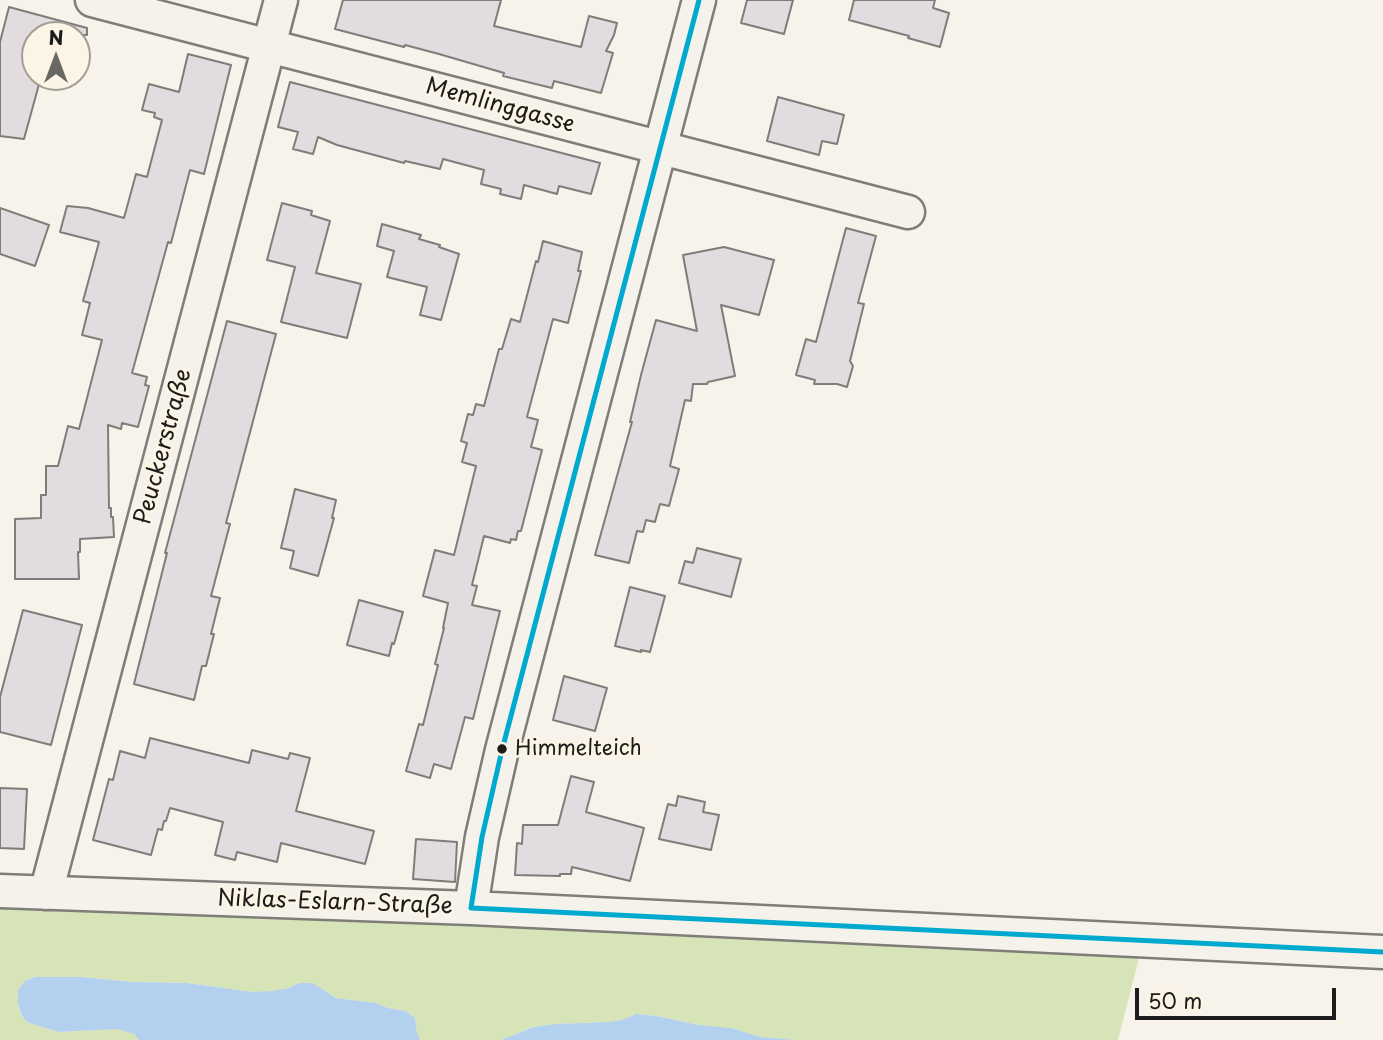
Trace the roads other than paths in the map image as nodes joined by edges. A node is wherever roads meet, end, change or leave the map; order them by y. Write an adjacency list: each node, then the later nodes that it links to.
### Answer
1 (92, 0): 4 (street, Memlinggasse)
2 (281, 0): 4 (street, Peuckerstraße)
3 (699, 0): 5 (street)
4 (269, 46): 5 (street, Memlinggasse); 8 (street, Peuckerstraße)
5 (661, 147): 6 (street, Memlinggasse); 9 (street)
6 (908, 212)
7 (0, 891): 8 (street, Niklas-Eslarn-Straße)
8 (46, 893): 9 (street, Niklas-Eslarn-Straße)
9 (471, 908): 10 (street, Niklas-Eslarn-Straße)
10 (1383, 952)

